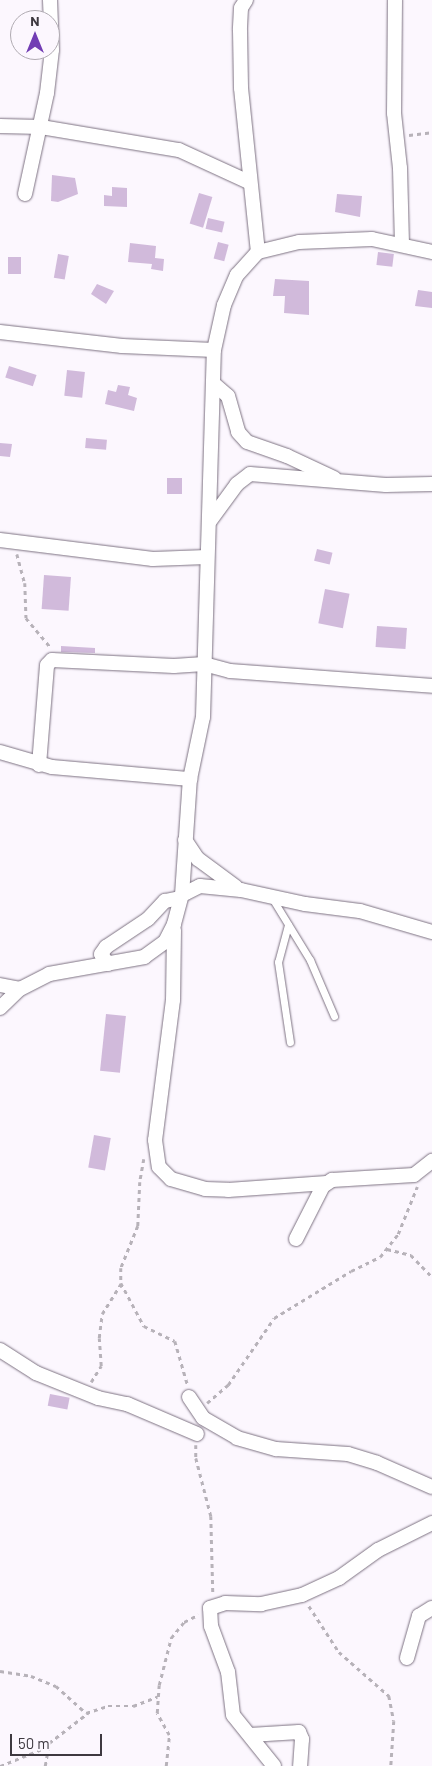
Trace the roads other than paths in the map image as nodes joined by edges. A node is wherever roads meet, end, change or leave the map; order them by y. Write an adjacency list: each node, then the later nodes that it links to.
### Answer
1 (50, 0): 5 (street)
2 (246, 0): 6 (street)
3 (395, 0): 8 (street)
4 (0, 126): 5 (street)
5 (41, 127): 6 (street); 7 (street)
6 (249, 182): 9 (street)
7 (25, 194)
8 (402, 244): 9 (street); 10 (street)
9 (258, 252): 12 (street)
10 (432, 252)
11 (0, 332): 12 (street)
12 (214, 350): 13 (street)
13 (214, 384): 14 (street); 16 (street)
14 (339, 480): 15 (street); 16 (street)
15 (432, 484)
16 (210, 521): 18 (street)
17 (0, 540): 18 (street)
18 (207, 557): 19 (street)
19 (204, 664): 20 (street); 22 (street); 23 (street)
20 (432, 686)
21 (0, 752): 22 (street)
22 (39, 765): 23 (street)
23 (190, 779): 24 (street)
24 (185, 840): 25 (street); 26 (street)
25 (238, 889): 26 (street); 27 (street)
26 (181, 896): 28 (street); 31 (street)
27 (271, 897): 29 (lane); 30 (street)
28 (174, 924): 31 (street); 38 (street)
29 (288, 925): 35 (lane); 36 (lane)
30 (432, 932)
31 (108, 964): 33 (street)
32 (0, 985): 33 (street)
33 (20, 989): 34 (street)
34 (0, 1008)
35 (334, 1016)
36 (290, 1042)
37 (432, 1161): 38 (street)
38 (327, 1183): 39 (street)
39 (296, 1239)
40 (0, 1350): 42 (street)
41 (189, 1397): 43 (street)
42 (197, 1434)
43 (432, 1487)
44 (432, 1523): 47 (street)
45 (432, 1608): 46 (street)
46 (408, 1658)
47 (250, 1735): 48 (street); 49 (street)
48 (274, 1766)
49 (300, 1766)

